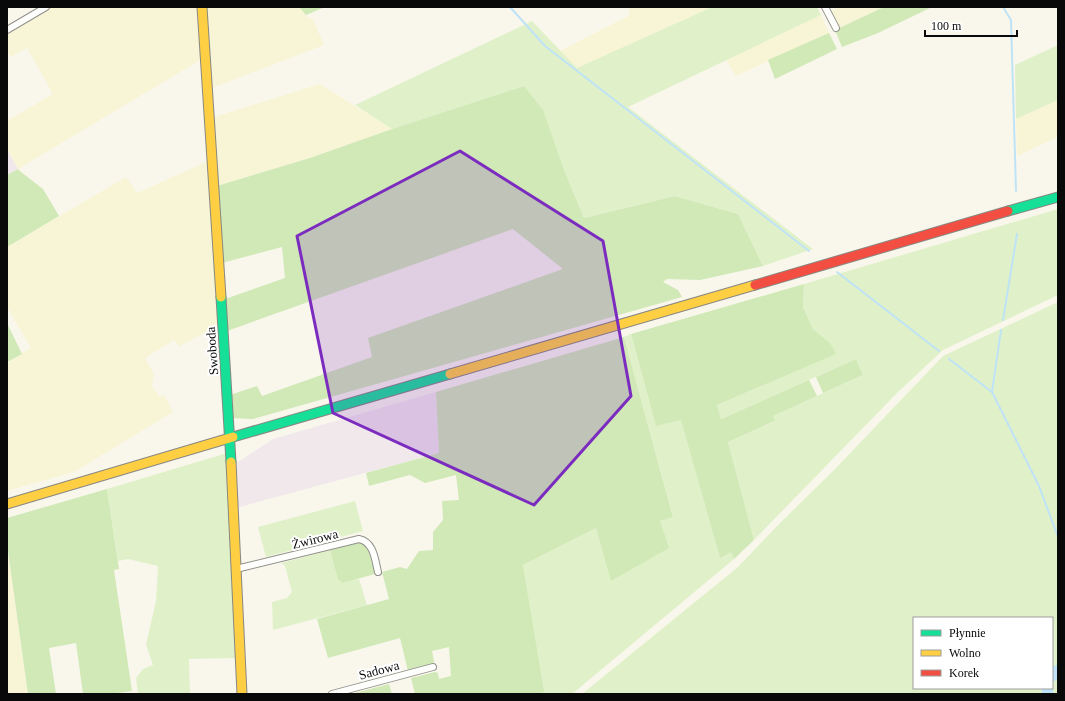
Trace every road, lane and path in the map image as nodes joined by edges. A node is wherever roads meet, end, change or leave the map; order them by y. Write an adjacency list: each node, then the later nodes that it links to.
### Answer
1 (46, 7): 5 (street)
2 (202, 7): 7 (main road, Swoboda)
3 (825, 7): 4 (street)
4 (836, 28)
5 (7, 30)
6 (1058, 197): 7 (main road)
7 (230, 439): 8 (main road); 9 (main road, Swoboda)
8 (7, 504)
9 (236, 569): 10 (street, Żwirowa); 12 (main road, Swoboda)
10 (378, 572)
11 (432, 667): 13 (street, Sadowa)
12 (242, 694)
13 (332, 694)

